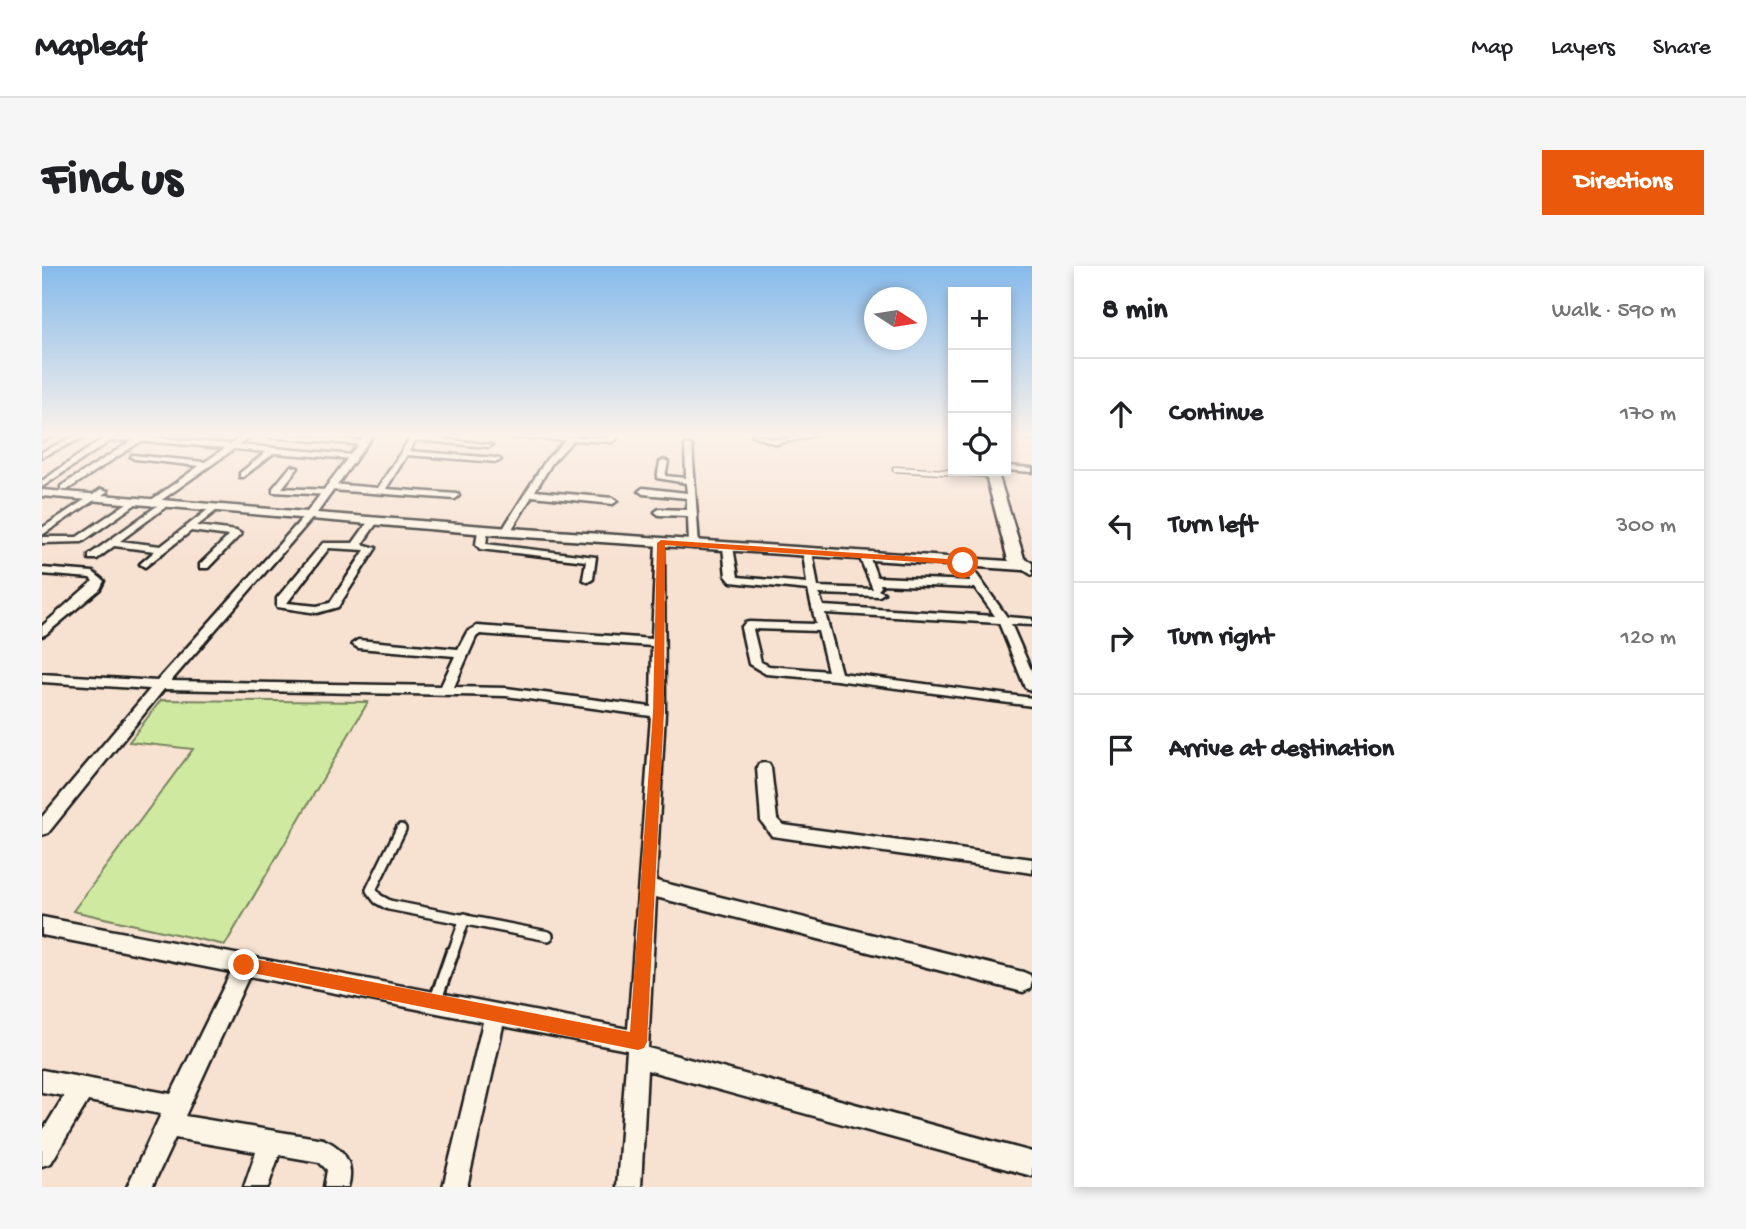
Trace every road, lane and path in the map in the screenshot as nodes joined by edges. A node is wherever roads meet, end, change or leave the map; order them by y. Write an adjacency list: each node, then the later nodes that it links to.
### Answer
1 (80, 478): 13 (street)
2 (191, 478): 25 (street)
3 (286, 478): 14 (street)
4 (338, 478): 14 (street)
5 (388, 478): 15 (street)
6 (539, 478): 18 (street)
7 (661, 478): 11 (street)
8 (691, 478): 11 (street)
9 (998, 478): 22 (main road)
10 (1002, 478): 23 (main road)
11 (691, 481): 21 (street)
12 (42, 486): 13 (street)
13 (64, 488): 19 (street)
14 (329, 490): 15 (street); 28 (street)
15 (380, 491): 20 (street)
16 (643, 491): 21 (street)
17 (42, 493): 19 (street)
18 (529, 493): 26 (street); 33 (street)
19 (99, 494): 24 (street); 25 (street); 35 (street)
20 (455, 496)
21 (691, 496): 30 (street)
22 (998, 497): 23 (main road); 47 (main road)
23 (1013, 499): 47 (main road)
24 (136, 501): 25 (street); 36 (street)
25 (160, 501): 27 (street); 28 (street); 38 (street)
26 (613, 502)
27 (214, 508): 28 (street); 32 (street)
28 (313, 512): 31 (street); 33 (street); 67 (street)
29 (659, 512): 30 (street)
30 (692, 513): 37 (street)
31 (374, 520): 34 (street); 40 (street)
32 (190, 528): 42 (street); 49 (street)
33 (508, 528): 34 (street); 37 (street); 39 (street)
34 (482, 530): 51 (street)
35 (42, 533)
36 (42, 540)
37 (693, 541): 39 (street); 41 (street); 47 (street)
38 (112, 543): 42 (street); 45 (street)
39 (661, 543): 62 (street)
40 (356, 545): 40 (street)
41 (728, 547): 43 (street); 54 (street)
42 (164, 549): 48 (street)
43 (808, 553): 44 (street); 54 (street)
44 (864, 556): 46 (street); 52 (street)
45 (93, 557)
46 (963, 563): 47 (street); 53 (street)
47 (1027, 563)
48 (145, 564)
49 (204, 566)
50 (42, 570): 61 (street)
51 (588, 579)
52 (873, 580): 53 (street); 55 (street)
53 (977, 585): 58 (street)
54 (813, 588): 55 (street); 56 (street)
55 (878, 593): 57 (street)
56 (819, 609): 57 (street); 60 (street)
57 (887, 615): 58 (street)
58 (1004, 621): 59 (street); 68 (street)
59 (1032, 622)
60 (824, 628): 65 (street); 65 (street)
61 (42, 632)
62 (658, 643): 64 (street); 71 (street)
63 (358, 644): 64 (street)
64 (461, 653): 69 (street)
65 (836, 676): 70 (street)
66 (42, 678): 67 (street)
67 (160, 685): 69 (street); 73 (street)
68 (1032, 687)
69 (445, 691): 71 (street)
70 (1032, 702)
71 (658, 712): 76 (street)
72 (764, 768): 75 (street)
73 (42, 828)
74 (401, 829): 77 (lane)
75 (1032, 866)
76 (648, 887): 81 (street); 84 (street)
77 (466, 918): 79 (lane); 82 (lane)
78 (42, 926): 80 (street)
79 (548, 936)
80 (244, 965): 82 (street); 87 (street)
81 (1023, 982)
82 (435, 1002): 83 (street)
83 (495, 1014): 84 (street); 94 (street)
84 (638, 1049): 90 (street); 95 (street)
85 (42, 1081): 86 (street)
86 (82, 1089): 87 (street); 89 (street)
87 (173, 1115): 88 (street); 91 (street)
88 (271, 1142): 92 (street); 93 (street)
89 (42, 1154)
90 (1032, 1164)
91 (139, 1187)
92 (256, 1187)
93 (336, 1187)
94 (455, 1187)
95 (629, 1187)

